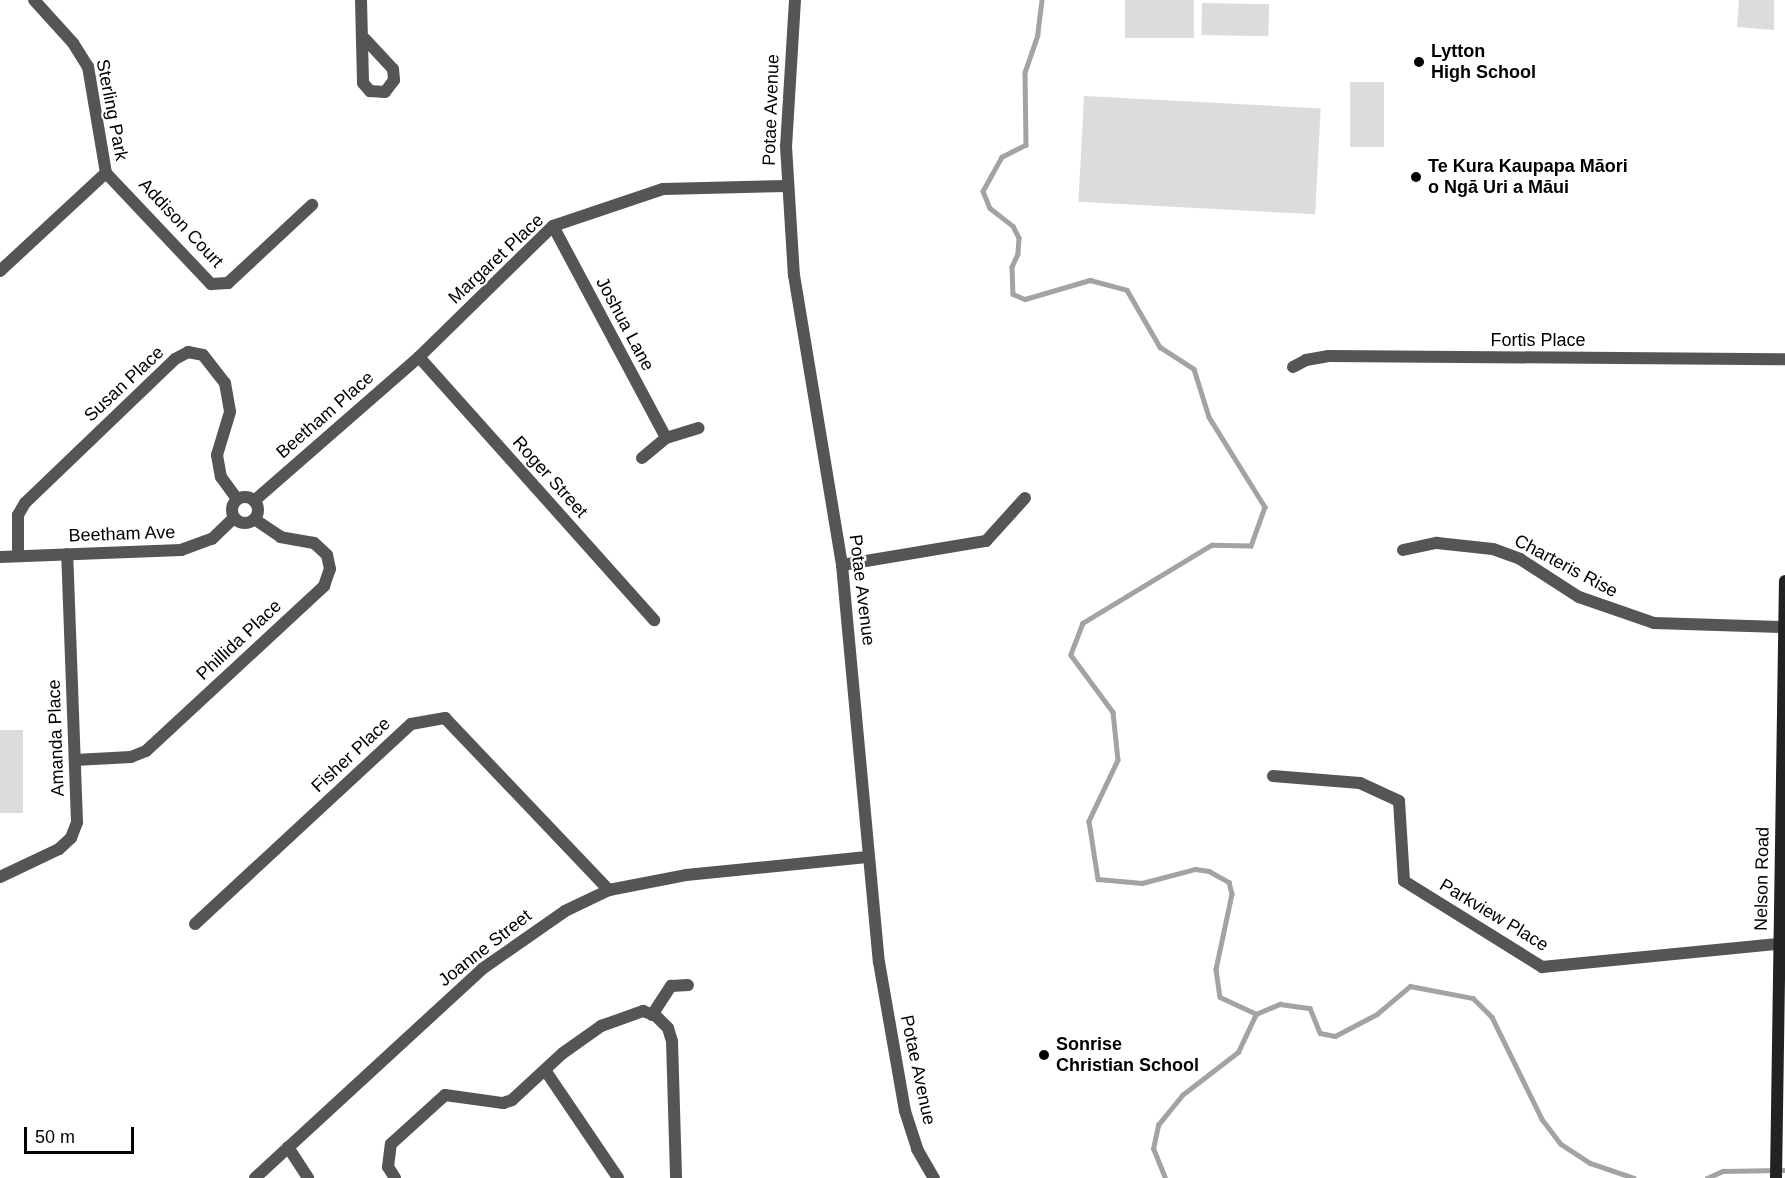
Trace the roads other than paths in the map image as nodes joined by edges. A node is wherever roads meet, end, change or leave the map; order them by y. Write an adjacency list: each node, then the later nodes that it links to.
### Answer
1 (34, 0): 5 (street, Sterling Park)
2 (361, 0): 4 (street)
3 (795, 0): 6 (street, Potae Avenue)
4 (365, 39)
5 (106, 173): 7 (street, Addison Court); 9 (street, Sterling Park)
6 (787, 186): 8 (street, Margaret Place); 25 (street, Potae Avenue)
7 (312, 205)
8 (553, 226): 10 (street, Margaret Place); 14 (street, Joshua Lane)
9 (0, 271)
10 (419, 357): 18 (street, Beetham Place); 27 (street, Roger Street)
11 (1785, 359): 12 (street, Fortis Place)
12 (1293, 367)
13 (698, 428): 14 (street)
14 (666, 438): 15 (street)
15 (642, 458)
16 (1025, 498): 25 (street)
17 (237, 500): 18 (street); 19 (street); 23 (street, Susan Place)
18 (254, 501): 20 (street)
19 (234, 518): 20 (street); 22 (street, Beetham Ave)
20 (254, 519): 29 (street, Phillida Place)
21 (1403, 550): 28 (street, Charteris Rise)
22 (67, 554): 23 (street, Beetham Ave); 29 (street, Amanda Place)
23 (18, 556): 24 (street, Beetham Ave)
24 (0, 557)
25 (842, 565): 31 (street, Potae Avenue)
26 (1785, 582): 28 (street, Nelson Road)
27 (654, 621)
28 (1784, 627): 35 (street, Nelson Road)
29 (75, 760): 32 (street, Amanda Place)
30 (1273, 776): 35 (street, Parkview Place)
31 (867, 857): 33 (street, Joanne Street); 45 (street, Potae Avenue)
32 (0, 877)
33 (609, 890): 34 (street, Fisher Place); 39 (street, Joanne Street)
34 (195, 924)
35 (1778, 944): 46 (street, Nelson Road)
36 (688, 985): 37 (street)
37 (652, 1015): 38 (street); 44 (street)
38 (545, 1070): 42 (street); 43 (street)
39 (288, 1147): 40 (street, Joanne Street); 41 (street)
40 (255, 1178)
41 (308, 1178)
42 (395, 1178)
43 (618, 1178)
44 (676, 1178)
45 (934, 1178)
46 (1776, 1178)

